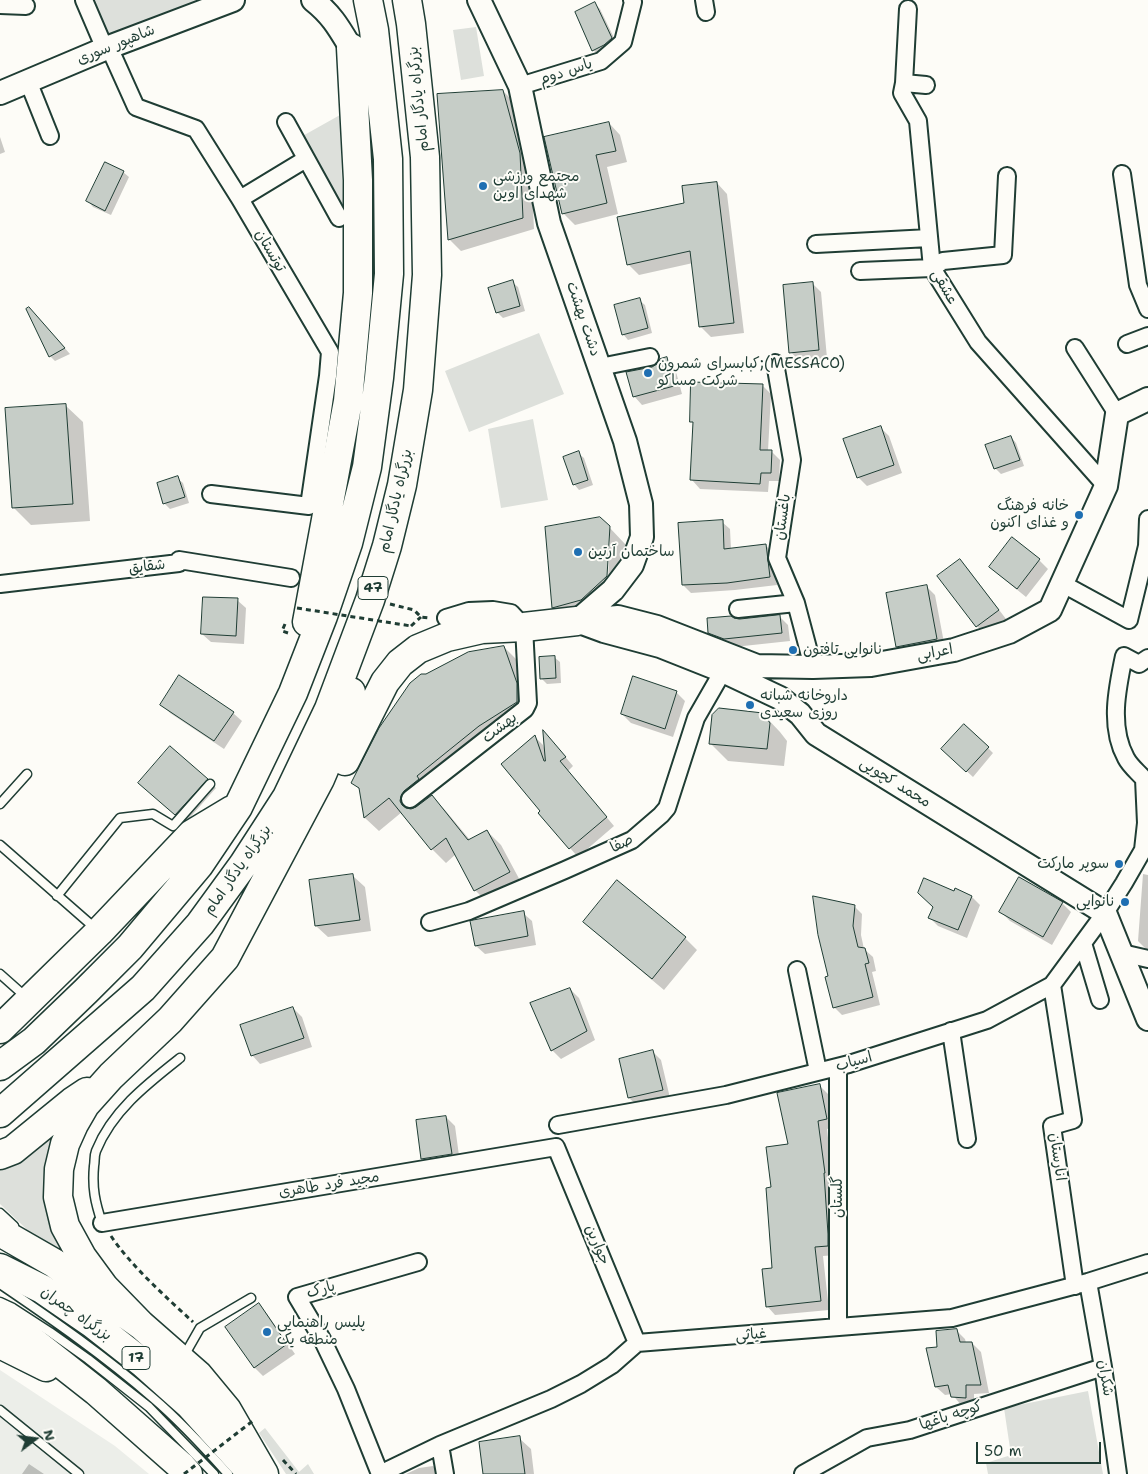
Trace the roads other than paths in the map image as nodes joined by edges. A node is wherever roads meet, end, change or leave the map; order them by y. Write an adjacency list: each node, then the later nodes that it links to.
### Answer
1 (84, 0): 12 (street, توتستان)
2 (233, 0): 12 (street, شاهپور سوری)
3 (313, 0): 13 (street)
4 (340, 0): 13 (street)
5 (368, 0): 54 (highway, 47)
6 (408, 0): 49 (highway, بزرگراه یادگار امام / 47)
7 (479, 0): 17 (street, دشت بهشت)
8 (632, 0): 17 (street, یاس دوم)
9 (0, 5): 10 (street)
10 (26, 6)
11 (908, 9): 15 (street, عشقی)
12 (107, 48): 14 (street, شاهپور سوری); 24 (street, توتستان)
13 (351, 48): 54 (highway)
14 (28, 81): 18 (street, شاهپور سوری); 20 (street)
15 (904, 83): 16 (street); 26 (street, عشقی)
16 (926, 85)
17 (520, 86): 36 (street, دشت بهشت)
18 (0, 93)
19 (286, 122): 21 (street)
20 (50, 136)
21 (306, 159): 24 (street); 25 (street)
22 (1122, 174): 30 (street)
23 (1006, 176): 28 (street)
24 (240, 199): 40 (street, توتستان)
25 (340, 218)
26 (929, 238): 27 (street); 28 (street, عشقی)
27 (816, 244)
28 (932, 268): 29 (street); 39 (street, عشقی)
29 (860, 271)
30 (1148, 309)
31 (1148, 336): 32 (street)
32 (1127, 344)
33 (1075, 348): 38 (street)
34 (650, 357): 36 (street)
35 (774, 363): 45 (street, باغستان)
36 (600, 367): 48 (street, دشت بهشت)
37 (1148, 399): 38 (street)
38 (1117, 414): 39 (street, اعرابی)
39 (1106, 486): 44 (street, اعرابی)
40 (211, 494)
41 (1148, 519): 44 (street)
42 (291, 578): 43 (street, شقایق)
43 (0, 584)
44 (1063, 584): 52 (street, اعرابی)
45 (796, 603): 46 (street); 52 (street, باغستان)
46 (738, 609)
47 (446, 618): 50 (street)
48 (577, 621): 50 (highway); 52 (street, اعرابی); 53 (street, محمد کچویی)
49 (359, 627): 64 (highway); 84 (highway, بزرگراه یادگار امام / 47)
50 (524, 627): 58 (street, بهشت); 64 (highway)
51 (1148, 658): 56 (street)
52 (813, 667)
53 (723, 671): 65 (street, محمد کچویی); 66 (street, صفا)
54 (293, 694): 60 (highway, 47)
55 (27, 774): 59 (lane)
56 (1146, 778): 62 (street)
57 (210, 784): 63 (lane)
58 (410, 799)
59 (0, 804)
60 (238, 807): 67 (highway); 80 (highway, 47)
61 (0, 845): 63 (lane)
62 (1146, 851): 65 (street, اسیاب)
63 (57, 896): 67 (lane)
64 (257, 896): 83 (highway)
65 (1105, 913): 68 (street, اسیاب); 69 (street)
66 (430, 922)
67 (99, 932): 74 (highway)
68 (1083, 943): 73 (street, اسیاب); 75 (street)
69 (1122, 953): 70 (street); 76 (street)
70 (1148, 959)
71 (797, 970): 82 (street)
72 (0, 974): 74 (lane)
73 (1052, 985): 78 (street, اسیاب); 96 (street, انارستان)
74 (30, 1000): 77 (highway)
75 (1100, 1000)
76 (1148, 1019)
77 (0, 1029)
78 (950, 1032): 81 (street, اسیاب); 86 (street)
79 (180, 1058): 90 (lane)
80 (0, 1066)
81 (838, 1067): 82 (street, اسیاب); 101 (street, گلستان)
82 (818, 1071): 85 (street, اسیاب)
83 (111, 1076): 88 (highway); 100 (highway)
84 (0, 1113)
85 (558, 1125)
86 (967, 1140)
87 (556, 1148): 90 (street, مجید فرد طاهری); 102 (street, جوارین)
88 (0, 1155)
89 (0, 1213): 91 (lane)
90 (102, 1223)
91 (15, 1233): 100 (highway)
92 (418, 1262): 115 (street, پارک)
93 (1148, 1263): 96 (street, غیاثی)
94 (0, 1268): 113 (highway, بزرگراه چمران / 17)
95 (0, 1284): 112 (lane)
96 (1082, 1284): 101 (street, غیاثی); 105 (street, شکران)
97 (251, 1298): 104 (lane)
98 (0, 1302): 111 (lane)
99 (0, 1319): 106 (highway)
100 (141, 1325): 104 (highway)
101 (838, 1327): 102 (street, غیاثی)
102 (637, 1343): 108 (street)
103 (0, 1344): 106 (highway)
104 (182, 1360): 114 (highway)
105 (1103, 1367): 117 (street, کوچه باغها); 118 (street, شکران)
106 (96, 1391): 110 (highway)
107 (0, 1410): 109 (lane)
108 (440, 1445): 115 (street); 116 (street)
109 (79, 1474)
110 (186, 1474)
111 (214, 1474)
112 (228, 1474)
113 (252, 1474)
114 (264, 1474)
115 (380, 1474)
116 (445, 1474)
117 (803, 1474)
118 (1118, 1474)

